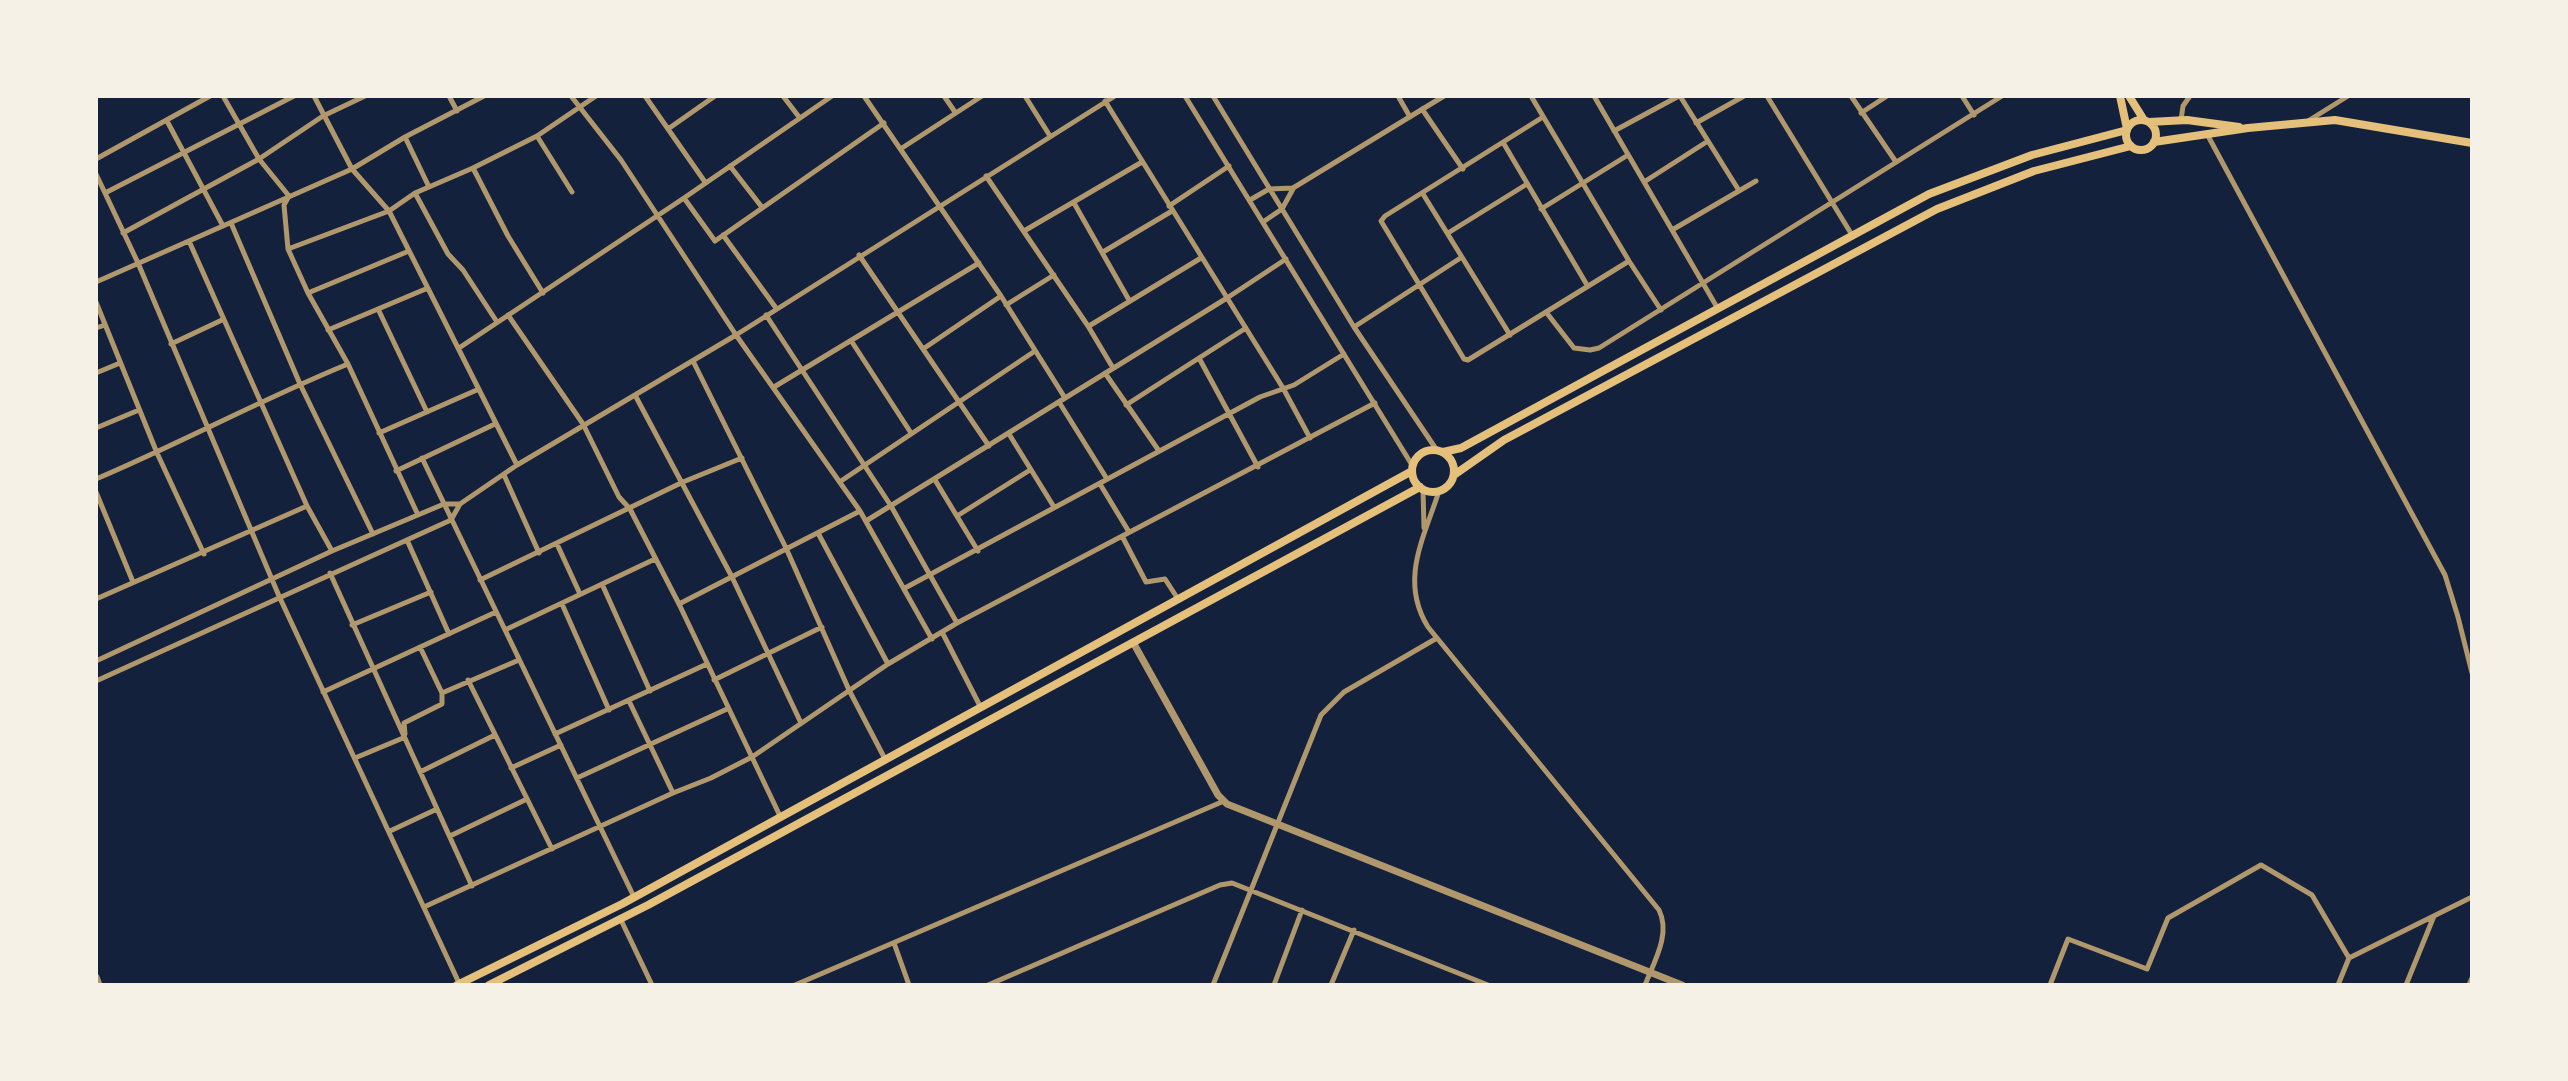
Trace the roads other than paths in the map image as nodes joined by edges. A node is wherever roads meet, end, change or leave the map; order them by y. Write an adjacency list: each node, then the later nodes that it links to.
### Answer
1 (210, 96): 48 (street)
2 (223, 96): 53 (street)
3 (294, 96): 53 (street)
4 (314, 96): 43 (street)
5 (365, 96): 43 (street)
6 (449, 96): 39 (street)
7 (484, 96): 39 (street)
8 (571, 96): 37 (street)
9 (596, 96): 37 (street)
10 (645, 96): 55 (street)
11 (715, 96): 55 (street)
12 (783, 96): 44 (street)
13 (832, 96): 44 (street)
14 (864, 96): 51 (street)
15 (944, 96): 40 (street)
16 (982, 96): 40 (street)
17 (1025, 96): 60 (street)
18 (1115, 96): 36 (street)
19 (1185, 96): 75 (street)
20 (1398, 96): 45 (street)
21 (1444, 96): 38 (street)
22 (1531, 96): 46 (street)
23 (1594, 96): 57 (street)
24 (1679, 96): 52 (street); 57 (street)
25 (1744, 96): 52 (street)
26 (1767, 96): 98 (street)
27 (1851, 96): 41 (street)
28 (1887, 96): 41 (street)
29 (1962, 96): 42 (street)
30 (2002, 96): 42 (street)
31 (2120, 96): 56 (main road)
32 (2129, 96): 49 (main road)
33 (2190, 96): 47 (street)
34 (2348, 96): 50 (street)
35 (1216, 97): 89 (street)
36 (1105, 101): 60 (street); 72 (street)
37 (581, 108): 59 (street); 106 (street)
38 (1422, 109): 45 (street); 78 (street)
39 (457, 111): 61 (street)
40 (955, 112): 67 (street)
41 (1861, 113): 73 (street)
42 (1974, 115): 73 (street)
43 (323, 116): 71 (street); 77 (street)
44 (799, 117): 74 (street)
45 (1410, 117): 88 (street)
46 (1543, 117): 65 (street); 84 (street)
47 (2181, 120): 49 (main road); 54 (main road)
48 (167, 121): 68 (street); 70 (street)
49 (2146, 121): 56 (main road); 63 (main road)
50 (2308, 121): 54 (main road); 64 (main road)
51 (884, 123): 67 (street); 100 (street)
52 (1696, 123): 62 (street)
53 (239, 124): 68 (street); 71 (street)
54 (2248, 128): 58 (main road)
55 (668, 129): 82 (street)
56 (2127, 129): 66 (main road); 115 (main road)
57 (1614, 131): 69 (street)
58 (2206, 133): 63 (main road); 274 (street)
59 (537, 136): 76 (street); 91 (street)
60 (1050, 136): 80 (street)
61 (405, 137): 77 (street); 87 (street)
62 (1708, 141): 83 (street); 90 (street)
63 (2154, 142): 66 (main road)
64 (2472, 143)
65 (1504, 144): 78 (street); 85 (street)
66 (2131, 146): 207 (main road)
67 (902, 148): 101 (street)
68 (185, 152): 86 (street); 92 (street)
69 (1628, 155): 83 (street); 84 (street)
70 (96, 159)
71 (259, 159): 86 (street); 95 (street)
72 (1142, 162): 99 (street); 102 (street)
73 (1896, 162): 98 (street)
74 (730, 166): 82 (street); 100 (street)
75 (1229, 166): 97 (street); 102 (street)
76 (473, 168): 87 (street); 134 (street)
77 (352, 169): 95 (street); 105 (street)
78 (1463, 169): 94 (street)
79 (96, 174): 92 (street)
80 (986, 176): 101 (street); 111 (street)
81 (1756, 181): 90 (street)
82 (705, 182): 96 (street)
83 (1644, 182): 110 (street)
84 (1582, 183): 104 (street); 124 (street)
85 (1527, 184): 104 (street); 113 (street)
86 (204, 187): 109 (street); 112 (street)
87 (429, 187): 93 (street)
88 (1293, 188): 89 (street); 103 (street)
89 (1269, 189): 97 (street); 103 (street)
90 (1738, 189): 110 (street)
91 (572, 192)
92 (105, 193): 112 (street)
93 (415, 193): 105 (street); 149 (street)
94 (1423, 194): 113 (street); 131 (street)
95 (289, 196): 108 (street); 117 (street)
96 (684, 198): 106 (street); 114 (street)
97 (1250, 200): 107 (street)
98 (1831, 201): 115 (street); 129 (street)
99 (1074, 203): 111 (street); 119 (street)
100 (761, 206): 114 (street)
101 (940, 206): 120 (street); 126 (street)
102 (1170, 208): 119 (street); 122 (street)
103 (1282, 209): 107 (street); 152 (street)
104 (1541, 209): 130 (street)
105 (389, 211): 117 (street); 118 (street)
106 (658, 216): 134 (street); 156 (street)
107 (1263, 222): 123 (street)
108 (231, 223): 109 (street); 172 (street)
109 (224, 226): 116 (street)
110 (1672, 230): 129 (street)
111 (1024, 231): 127 (street)
112 (123, 233): 125 (street)
113 (1448, 233): 121 (street)
114 (723, 235): 140 (street)
115 (1853, 236): 141 (main road)
116 (189, 241): 125 (street); 148 (street)
117 (288, 249): 133 (street)
118 (409, 251): 132 (street); 133 (street)
119 (1103, 252): 137 (street)
120 (859, 255): 140 (street); 145 (street)
121 (1462, 257): 131 (street); 157 (street)
122 (1201, 258): 136 (street); 137 (street)
123 (1286, 259): 136 (street); 163 (street)
124 (1629, 261): 130 (street); 142 (street)
125 (138, 263): 128 (street); 159 (street)
126 (979, 263): 135 (street); 145 (street)
127 (1054, 275): 139 (street); 151 (street)
128 (96, 282)
129 (1702, 284): 141 (street); 142 (street)
130 (1587, 285): 144 (street)
131 (1419, 287): 152 (street); 157 (street)
132 (428, 288): 143 (street); 160 (street)
133 (308, 293): 155 (street)
134 (543, 293): 146 (street)
135 (1001, 296): 139 (street); 161 (street)
136 (1227, 298): 154 (street); 168 (street)
137 (1129, 300): 151 (street)
138 (96, 302): 150 (street)
139 (1006, 305): 162 (street)
140 (776, 308): 147 (street)
141 (1718, 309): 195 (main road)
142 (1661, 310): 144 (street)
143 (379, 311): 155 (street); 184 (street)
144 (1546, 312): 157 (street)
145 (898, 314): 158 (street); 161 (street)
146 (508, 315): 149 (street); 187 (street)
147 (766, 315): 156 (street); 169 (street)
148 (222, 320): 159 (street); 178 (street)
149 (497, 322): 160 (street)
150 (105, 325): 153 (street); 166 (street)
151 (1088, 326): 168 (street)
152 (1354, 327): 195 (street)
153 (96, 328)
154 (1246, 328): 164 (street); 174 (street)
155 (328, 330): 167 (street)
156 (736, 335): 165 (street); 173 (street)
157 (1510, 335)
158 (852, 342): 169 (street); 191 (street)
159 (171, 344): 189 (street)
160 (459, 348): 175 (street)
161 (923, 349): 179 (street)
162 (1035, 351): 177 (street); 179 (street)
163 (1344, 354): 174 (street); 181 (street)
164 (1199, 358): 182 (street); 185 (street)
165 (693, 361): 176 (street); 199 (street)
166 (120, 363): 170 (street); 183 (street)
167 (348, 364): 172 (street); 190 (street)
168 (1113, 368): 171 (street)
169 (802, 370): 173 (street); 201 (street)
170 (96, 373)
171 (1105, 373): 177 (street); 182 (street)
172 (300, 384): 178 (street); 231 (street)
173 (774, 387): 211 (street)
174 (1283, 388): 185 (street); 193 (street)
175 (479, 389): 184 (street); 186 (street)
176 (635, 395): 187 (street); 212 (street)
177 (1065, 398): 180 (street)
178 (260, 401): 189 (street); 219 (street)
179 (960, 401): 191 (street); 194 (street)
180 (1059, 402): 192 (street); 209 (street)
181 (1375, 403): 193 (street); 203 (street)
182 (1126, 405): 196 (street)
183 (139, 410): 188 (street); 197 (street)
184 (427, 412): 190 (street)
185 (1231, 414): 196 (street); 202 (street)
186 (495, 424): 198 (street); 200 (street)
187 (583, 424): 200 (street); 222 (street)
188 (96, 428)
189 (208, 430): 197 (street); 228 (street)
190 (379, 433): 205 (street)
191 (911, 433): 201 (street)
192 (1009, 434): 194 (street); 204 (street)
193 (1310, 438): 202 (street)
194 (989, 446): 210 (street)
195 (1439, 450): 203 (main road); 207 (main road)
196 (1159, 451): 209 (street)
197 (157, 453): 208 (street); 240 (street)
198 (422, 458): 205 (street); 217 (street)
199 (742, 458): 212 (street); 236 (street)
200 (517, 465): 206 (street)
201 (863, 465): 211 (street); 220 (street)
202 (1258, 467): 229 (street)
203 (1412, 468): 214 (main road); 254 (main road)
204 (1030, 470): 221 (street); 225 (street)
205 (396, 471): 224 (street)
206 (504, 475): 218 (street); 239 (street)
207 (1454, 475): 215 (main road)
208 (96, 479)
209 (1107, 479): 213 (street)
210 (935, 480): 220 (street); 225 (street)
211 (841, 481): 223 (street)
212 (683, 482): 222 (street); 244 (street)
213 (1100, 484): 221 (street); 229 (street)
214 (1421, 488): 215 (main road); 233 (street); 266 (main road)
215 (1439, 491): 233 (street)
216 (96, 492): 247 (street)
217 (444, 504): 218 (street); 224 (street); 226 (street)
218 (460, 504): 226 (street)
219 (307, 506): 228 (street); 237 (street)
220 (891, 506): 227 (street); 243 (street)
221 (1054, 507): 238 (street)
222 (630, 509): 235 (street); 241 (street)
223 (860, 511): 227 (street); 230 (street)
224 (418, 515): 231 (street)
225 (957, 516): 238 (street)
226 (451, 520): 234 (street); 246 (street)
227 (866, 521): 249 (street)
228 (253, 531): 240 (street); 245 (street)
229 (1129, 532): 232 (street)
230 (818, 533): 236 (street); 272 (street)
231 (373, 534): 237 (street)
232 (1122, 536): 254 (street); 258 (street)
233 (1423, 537): 264 (street)
234 (407, 540): 242 (street); 250 (street)
235 (557, 544): 239 (street); 251 (street)
236 (786, 548): 244 (street); 260 (street)
237 (332, 551): 245 (street)
238 (978, 551): 243 (street)
239 (539, 553): 246 (street)
240 (204, 554): 247 (street)
241 (655, 559): 248 (street); 256 (street)
242 (330, 573): 252 (street); 259 (street)
243 (929, 576): 249 (street); 258 (street)
244 (732, 577): 256 (street); 268 (street)
245 (274, 578): 252 (street); 270 (street)
246 (480, 580): 257 (street)
247 (133, 582): 253 (street)
248 (602, 584): 251 (street); 279 (street)
249 (905, 589): 265 (street)
250 (431, 592): 259 (street); 263 (street)
251 (580, 594): 255 (street)
252 (279, 596): 277 (street); 280 (street)
253 (96, 599)
254 (1178, 599): 283 (main road)
255 (562, 604): 261 (street); 285 (street)
256 (679, 604): 271 (street)
257 (496, 612): 261 (street); 263 (street)
258 (957, 623): 262 (street)
259 (352, 625): 273 (street)
260 (822, 627): 268 (street); 278 (street)
261 (505, 630): 269 (street)
262 (942, 632): 265 (street); 283 (street)
263 (449, 634): 267 (street)
264 (1437, 638): 303 (street); 319 (street)
265 (932, 639): 272 (street)
266 (1134, 644): 300 (street); 315 (main road)
267 (420, 647): 273 (street); 281 (street)
268 (769, 653): 276 (street); 286 (street)
269 (519, 660): 275 (street); 287 (street)
270 (96, 661)
271 (707, 664): 276 (street); 279 (street)
272 (888, 664): 278 (street)
273 (373, 668): 280 (street); 289 (street)
274 (2472, 673)
275 (468, 680): 281 (street); 288 (street)
276 (714, 680): 284 (street)
277 (96, 681)
278 (849, 690): 286 (street); 294 (street)
279 (650, 691): 282 (street)
280 (323, 692): 293 (street)
281 (442, 693): 289 (street)
282 (629, 701): 285 (street); 290 (street)
283 (980, 706): 294 (main road)
284 (727, 709): 290 (street); 292 (street)
285 (609, 710): 287 (street)
286 (801, 723): 292 (street)
287 (555, 734): 291 (street)
288 (495, 735): 295 (street); 296 (street)
289 (404, 737): 293 (street); 296 (street)
290 (651, 744): 297 (street); 298 (street)
291 (561, 745): 295 (street); 297 (street)
292 (752, 757): 298 (street); 302 (street)
293 (355, 758): 305 (street)
294 (885, 759): 302 (main road)
295 (511, 768): 299 (street)
296 (420, 772): 301 (street)
297 (577, 778): 304 (street)
298 (673, 793): 304 (street)
299 (527, 799): 306 (street); 307 (street)
300 (1224, 801): 303 (street); 317 (street)
301 (437, 809): 305 (street); 306 (street)
302 (780, 816): 311 (main road)
303 (1278, 825): 309 (street); 319 (street)
304 (600, 826): 307 (street); 311 (street)
305 (390, 831): 312 (street)
306 (450, 836): 308 (street)
307 (552, 849): 308 (street)
308 (472, 886): 312 (street)
309 (1252, 890): 313 (street); 328 (street); 329 (street)
310 (2472, 897): 314 (street)
311 (635, 898): 322 (main road)
312 (424, 907): 322 (street)
313 (1302, 910): 316 (street); 330 (street)
314 (2435, 915): 318 (street); 337 (street)
315 (621, 919): 324 (main road); 325 (street)
316 (1354, 930): 331 (street); 332 (street)
317 (894, 943): 326 (street); 327 (street)
318 (2349, 958): 335 (street); 336 (street)
319 (1650, 972): 333 (street); 334 (street)
320 (96, 977): 323 (street)
321 (2472, 978): 338 (street)
322 (458, 984)
323 (99, 985)
324 (489, 985)
325 (652, 985)
326 (795, 985)
327 (909, 985)
328 (988, 985)
329 (1213, 985)
330 (1274, 985)
331 (1332, 985)
332 (1488, 985)
333 (1645, 985)
334 (1682, 985)
335 (2050, 985)
336 (2338, 985)
337 (2406, 985)
338 (2469, 985)

